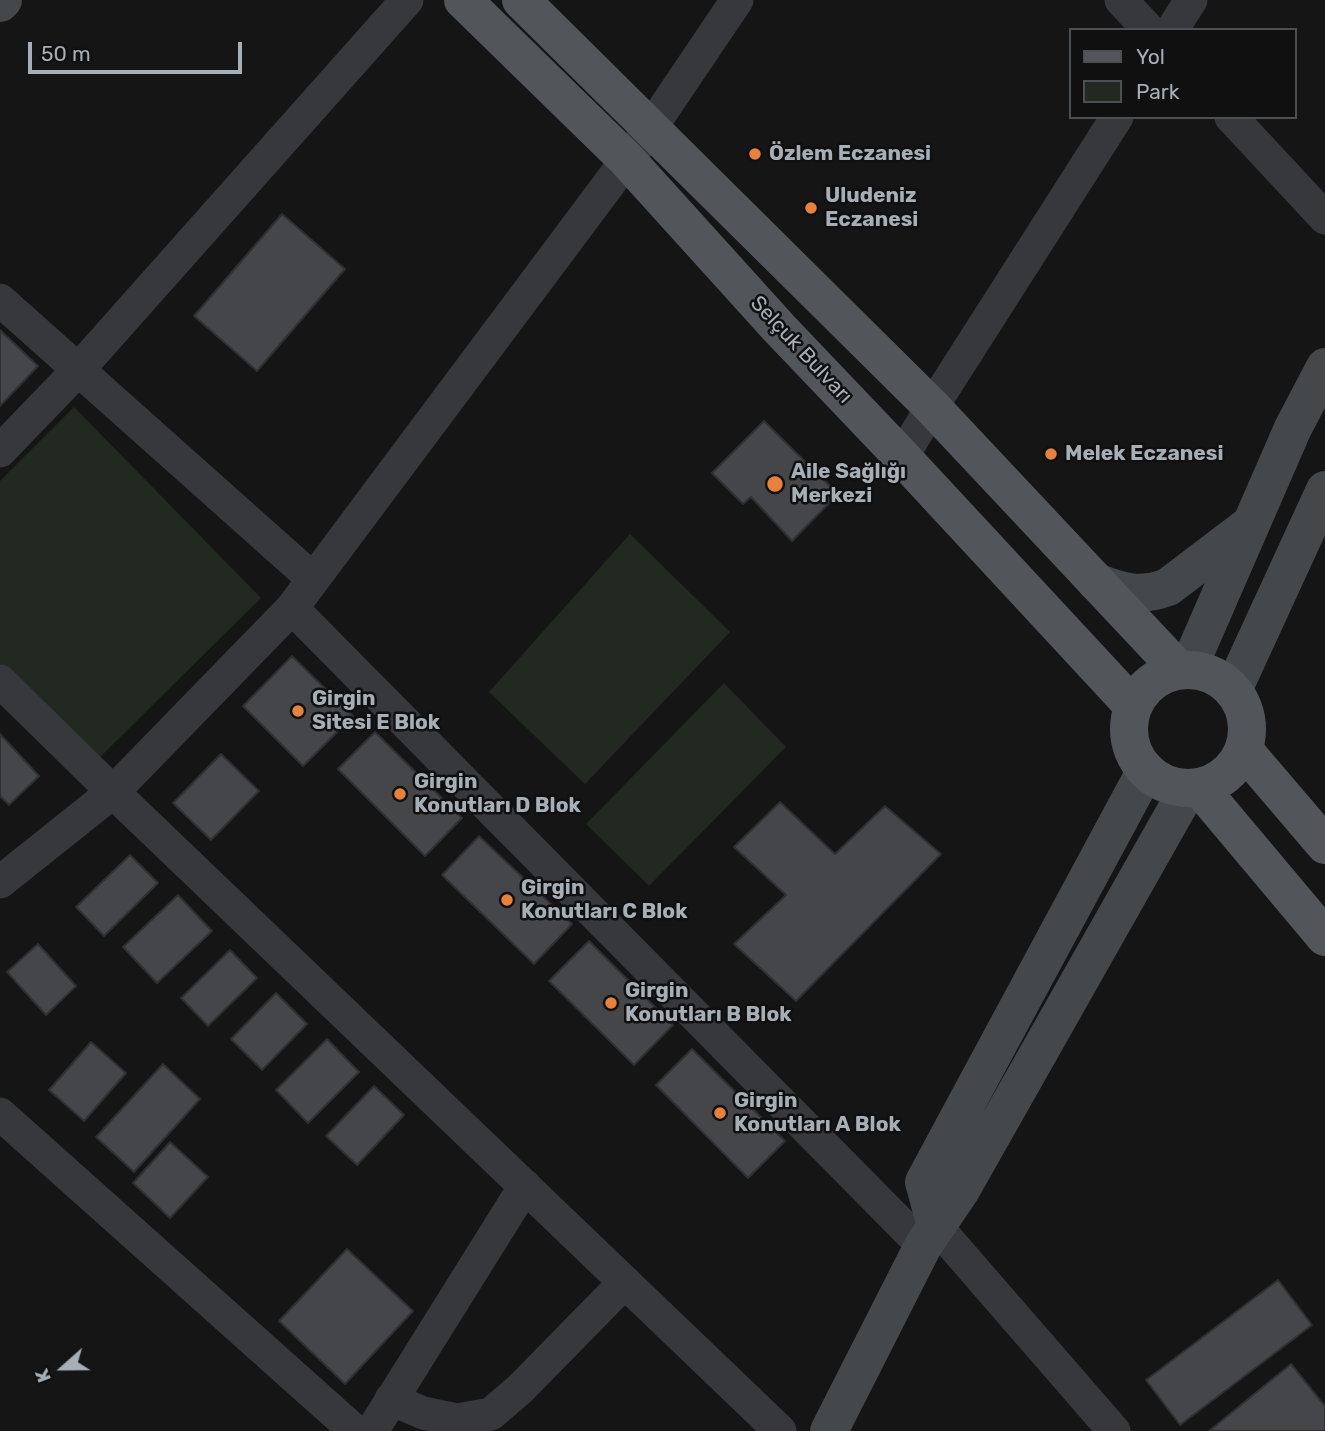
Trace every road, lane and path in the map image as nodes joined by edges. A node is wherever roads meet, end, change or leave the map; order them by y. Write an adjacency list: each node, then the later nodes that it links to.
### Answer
1 (407, 0): 16 (street)
2 (463, 0): 12 (main road, Selçuk Bulvarı)
3 (521, 0): 11 (main road)
4 (737, 0): 11 (street)
5 (1121, 0): 7 (street)
6 (1191, 0): 8 (street)
7 (1147, 28)
8 (1173, 28)
9 (1116, 119): 17 (street)
10 (1233, 119): 13 (street)
11 (650, 129): 12 (street); 17 (main road)
12 (627, 159): 19 (main road, Selçuk Bulvarı); 22 (street)
13 (1325, 218)
14 (0, 300): 16 (street)
15 (1325, 367): 21 (main road)
16 (78, 370): 18 (street); 22 (street)
17 (932, 407): 19 (street); 23 (main road)
18 (0, 451)
19 (902, 457): 28 (main road, Selçuk Bulvarı)
20 (1325, 490): 27 (main road)
21 (1252, 522): 23 (main road); 25 (main road)
22 (313, 579): 24 (street)
23 (1096, 582): 25 (main road)
24 (292, 608): 32 (street); 38 (street)
25 (1183, 670): 27 (main road); 28 (main road)
26 (0, 681): 32 (street)
27 (1233, 690): 29 (main road)
28 (1133, 706): 30 (main road)
29 (1244, 750): 31 (main road); 33 (main road)
30 (1146, 770): 31 (main road); 38 (main road)
31 (1194, 788): 35 (main road); 38 (main road)
32 (113, 792): 34 (street); 37 (street)
33 (1325, 845)
34 (0, 882)
35 (1325, 937)
36 (0, 1114): 41 (street)
37 (525, 1186): 39 (street); 40 (street)
38 (930, 1236): 44 (main road); 45 (street)
39 (625, 1282): 40 (street); 43 (street)
40 (391, 1399): 42 (street)
41 (355, 1431)
42 (372, 1431)
43 (780, 1431)
44 (829, 1431)
45 (1114, 1431)

